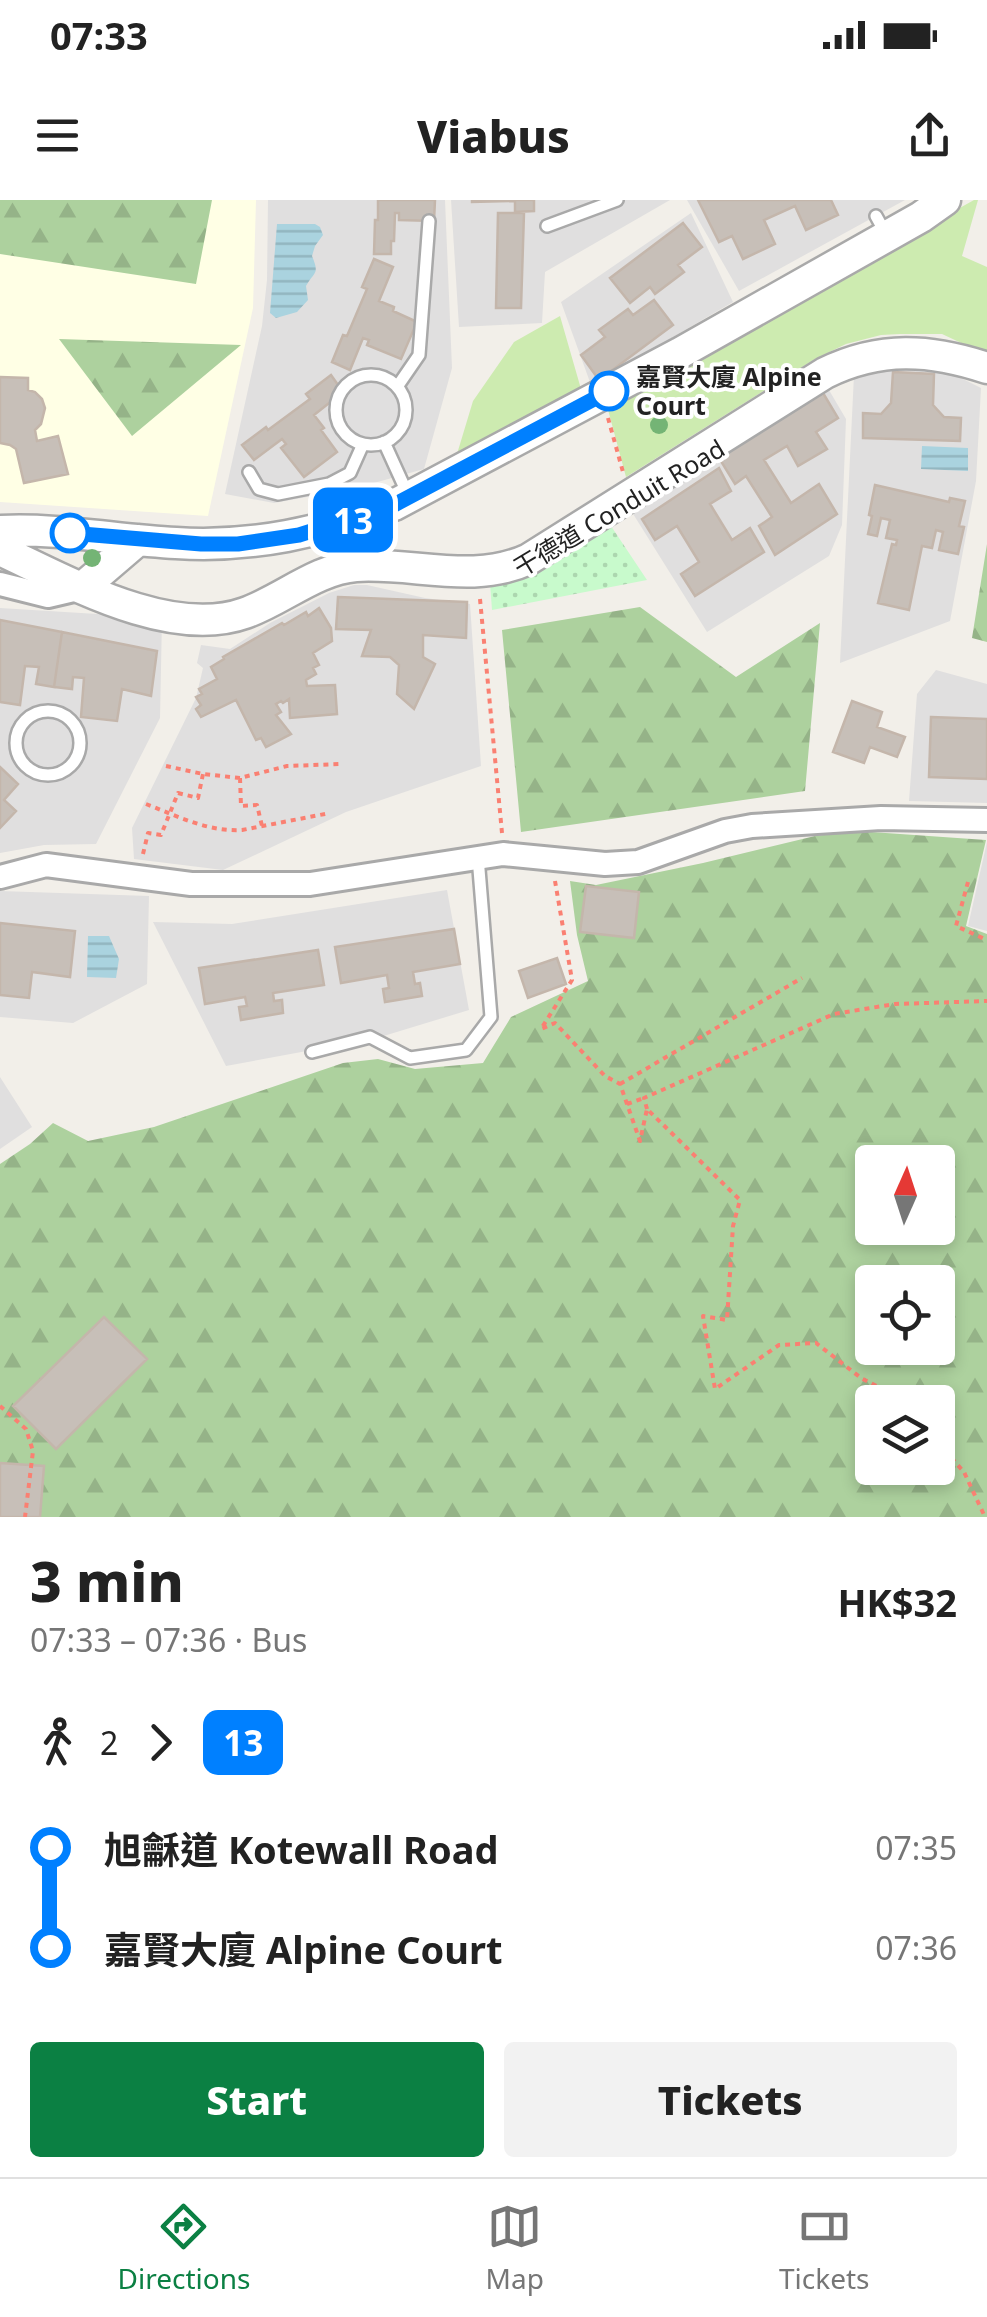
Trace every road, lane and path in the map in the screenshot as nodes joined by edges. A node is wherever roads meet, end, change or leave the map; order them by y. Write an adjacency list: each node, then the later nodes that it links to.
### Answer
1 (617, 200): 4 (lane)
2 (945, 200): 7 (street)
3 (429, 221): 6 (lane)
4 (547, 226)
5 (987, 368): 18 (street, 干德道 Conduit Road)
6 (397, 387): 8 (lane); 9 (lane)
7 (609, 392): 11 (path); 12 (street)
8 (384, 442): 9 (lane); 12 (lane)
9 (363, 444): 10 (lane)
10 (249, 472)
11 (626, 484)
12 (410, 497): 15 (street)
13 (0, 531): 14 (street)
14 (70, 533): 15 (street); 16 (street)
15 (138, 540): 18 (street)
16 (13, 556): 18 (street, 干德道 Conduit Road)
17 (0, 584): 18 (street)
18 (82, 588)
19 (480, 598): 31 (path)
20 (0, 739): 21 (lane)
21 (16, 740): 21 (lane)
22 (340, 764): 25 (path)
23 (166, 766): 24 (path)
24 (203, 774): 25 (path); 27 (path)
25 (240, 778): 30 (path)
26 (146, 804): 27 (path)
27 (169, 813): 30 (path); 34 (path)
28 (330, 813): 30 (path)
29 (987, 820): 33 (street)
30 (262, 826)
31 (503, 846)
32 (478, 857): 33 (street); 35 (street); 40 (lane)
33 (552, 859): 41 (path)
34 (145, 861)
35 (0, 876)
36 (968, 882): 37 (path)
37 (987, 940)
38 (802, 978): 41 (path)
39 (987, 1001): 42 (path)
40 (312, 1052)
41 (620, 1084): 43 (path)
42 (644, 1098): 43 (path); 44 (path)
43 (627, 1104): 44 (path)
44 (647, 1109): 45 (path)
45 (874, 1385)
46 (0, 1406): 48 (path)
47 (955, 1462): 49 (path)
48 (26, 1517)
49 (985, 1517)

